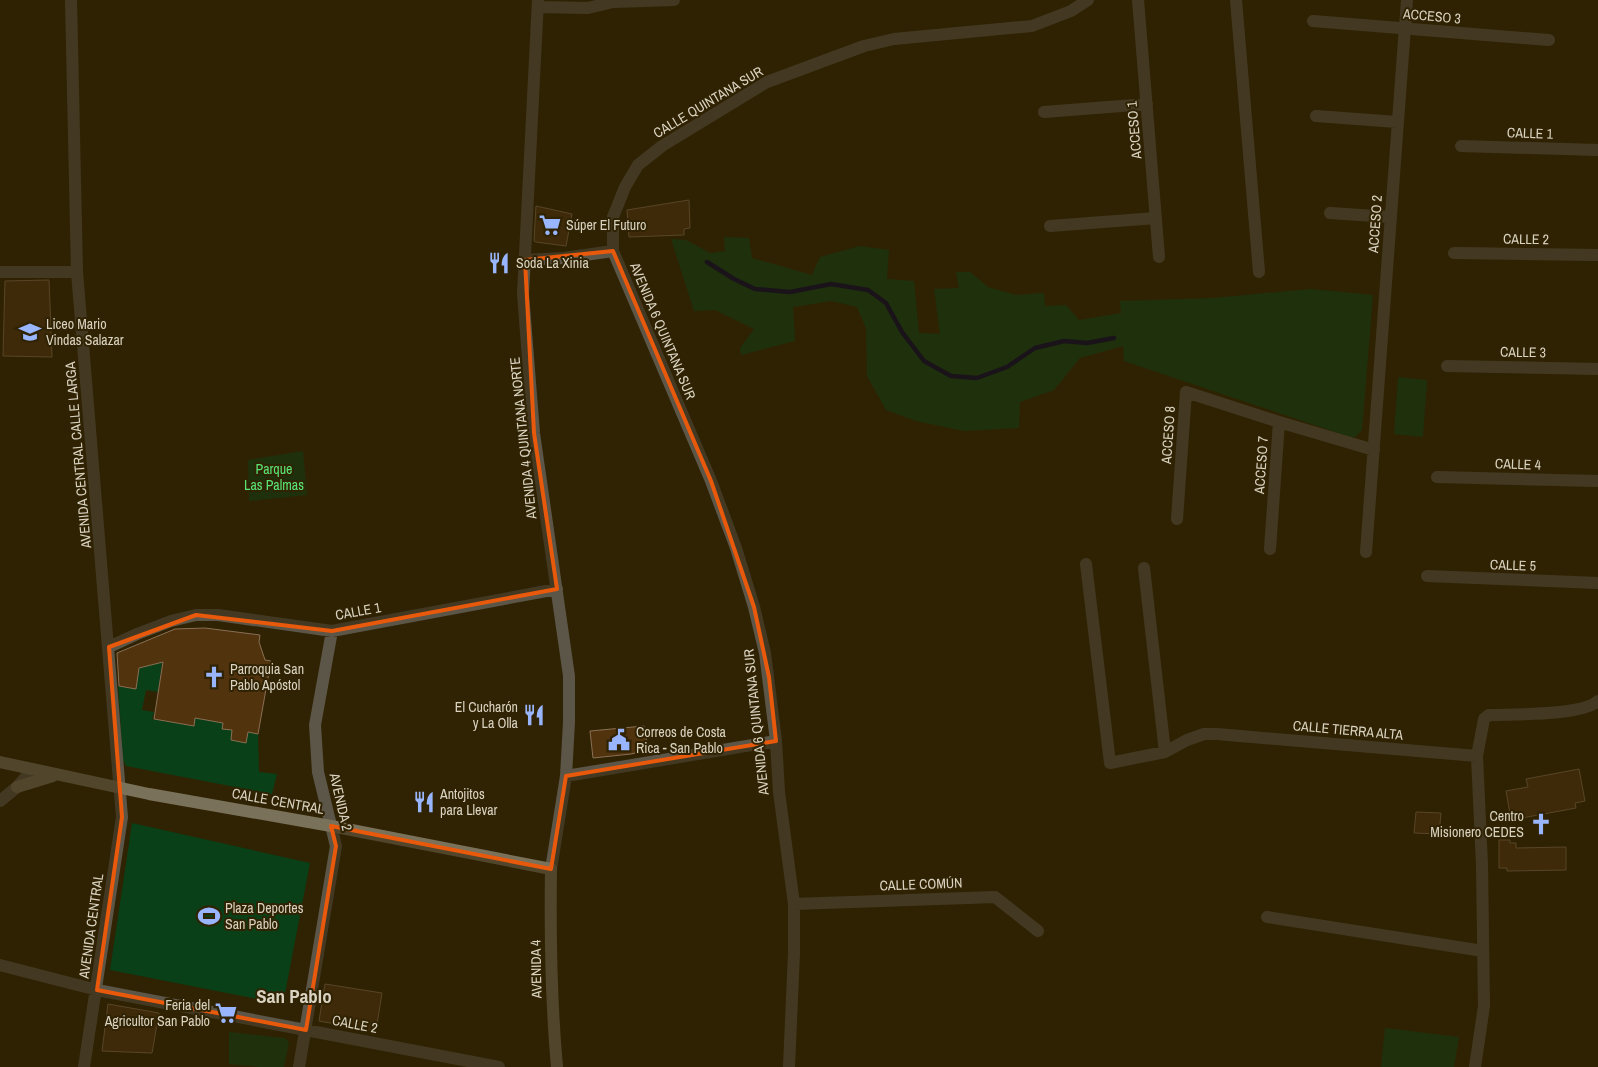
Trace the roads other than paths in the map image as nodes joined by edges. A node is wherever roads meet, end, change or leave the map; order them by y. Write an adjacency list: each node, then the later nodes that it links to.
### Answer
1 (71, 0): 28 (street, AVENIDA CENTRAL CALLE LARGA)
2 (674, 0): 7 (street)
3 (1088, 0): 22 (street, CALLE QUINTANA SUR)
4 (1138, 0): 12 (street, ACCESO 1)
5 (1236, 0): 29 (street)
6 (1407, 0): 10 (street, ACCESO 2)
7 (611, 1): 8 (street)
8 (538, 4): 26 (street, AVENIDA 4 QUINTANA NORTE)
9 (1312, 20): 10 (street, ACCESO 3)
10 (1405, 29): 11 (street, ACCESO 3); 15 (street, ACCESO 2)
11 (1549, 40)
12 (1146, 104): 13 (street); 20 (street, ACCESO 1)
13 (1044, 112)
14 (1316, 116): 15 (street)
15 (1397, 122): 19 (street, ACCESO 2)
16 (1461, 146): 17 (street, CALLE 1)
17 (1598, 150)
18 (1330, 214): 19 (street)
19 (1390, 217): 33 (street, ACCESO 2)
20 (1156, 218): 21 (street); 25 (street, ACCESO 1)
21 (1050, 226)
22 (613, 251): 26 (street); 47 (street, AVENIDA 6 QUINTANA SUR)
23 (1454, 253): 24 (street, CALLE 2)
24 (1598, 255)
25 (1159, 257)
26 (525, 260): 43 (street, AVENIDA 4 QUINTANA NORTE)
27 (0, 272): 28 (street)
28 (78, 272): 45 (street, AVENIDA CENTRAL CALLE LARGA)
29 (1259, 272)
30 (1447, 366): 31 (street, CALLE 3)
31 (1598, 369)
32 (1279, 422): 33 (street, ACCESO 7); 36 (street, ACCESO 8); 37 (street, ACCESO 7)
33 (1374, 450): 38 (street, ACCESO 2)
34 (1437, 476): 35 (street, CALLE 4)
35 (1598, 481)
36 (1177, 519)
37 (1270, 549)
38 (1366, 552)
39 (1086, 564): 48 (street, CALLE TIERRA ALTA)
40 (1144, 568): 48 (street)
41 (1427, 576): 42 (street, CALLE 5)
42 (1598, 583)
43 (557, 589): 44 (street, CALLE 1); 53 (street, AVENIDA 4 QUINTANA NORTE)
44 (332, 631): 45 (street, CALLE 1); 57 (street, AVENIDA 2)
45 (109, 647): 55 (street, AVENIDA CENTRAL CALLE LARGA)
46 (1598, 701): 49 (street)
47 (776, 741): 53 (street); 59 (street, AVENIDA 6 QUINTANA SUR)
48 (1165, 752): 49 (street, CALLE TIERRA ALTA)
49 (1477, 756): 62 (street)
50 (0, 762): 51 (main road, CALLE CENTRAL)
51 (32, 770): 52 (main road, CALLE CENTRAL); 54 (street)
52 (56, 775): 54 (main road); 55 (main road, CALLE CENTRAL)
53 (566, 776): 58 (street, AVENIDA 4 QUINTANA NORTE)
54 (17, 787): 56 (street)
55 (120, 788): 57 (main road, CALLE CENTRAL); 64 (street, AVENIDA CENTRAL)
56 (0, 801)
57 (331, 826): 58 (main road, CALLE CENTRAL); 65 (street, AVENIDA 2)
58 (551, 870): 69 (main road, AVENIDA 4)
59 (794, 904): 61 (street, CALLE COMÚN); 70 (street, AVENIDA 6 QUINTANA SUR)
60 (1267, 917): 62 (street)
61 (1038, 930)
62 (1483, 950): 71 (street)
63 (0, 965): 64 (street, CALLE 2)
64 (97, 990): 65 (street, CALLE 2); 66 (street, AVENIDA CENTRAL)
65 (306, 1030): 67 (street, AVENIDA 2); 68 (street, CALLE 2)
66 (84, 1067)
67 (299, 1067)
68 (499, 1067)
69 (557, 1067)
70 (789, 1067)
71 (1475, 1067)

